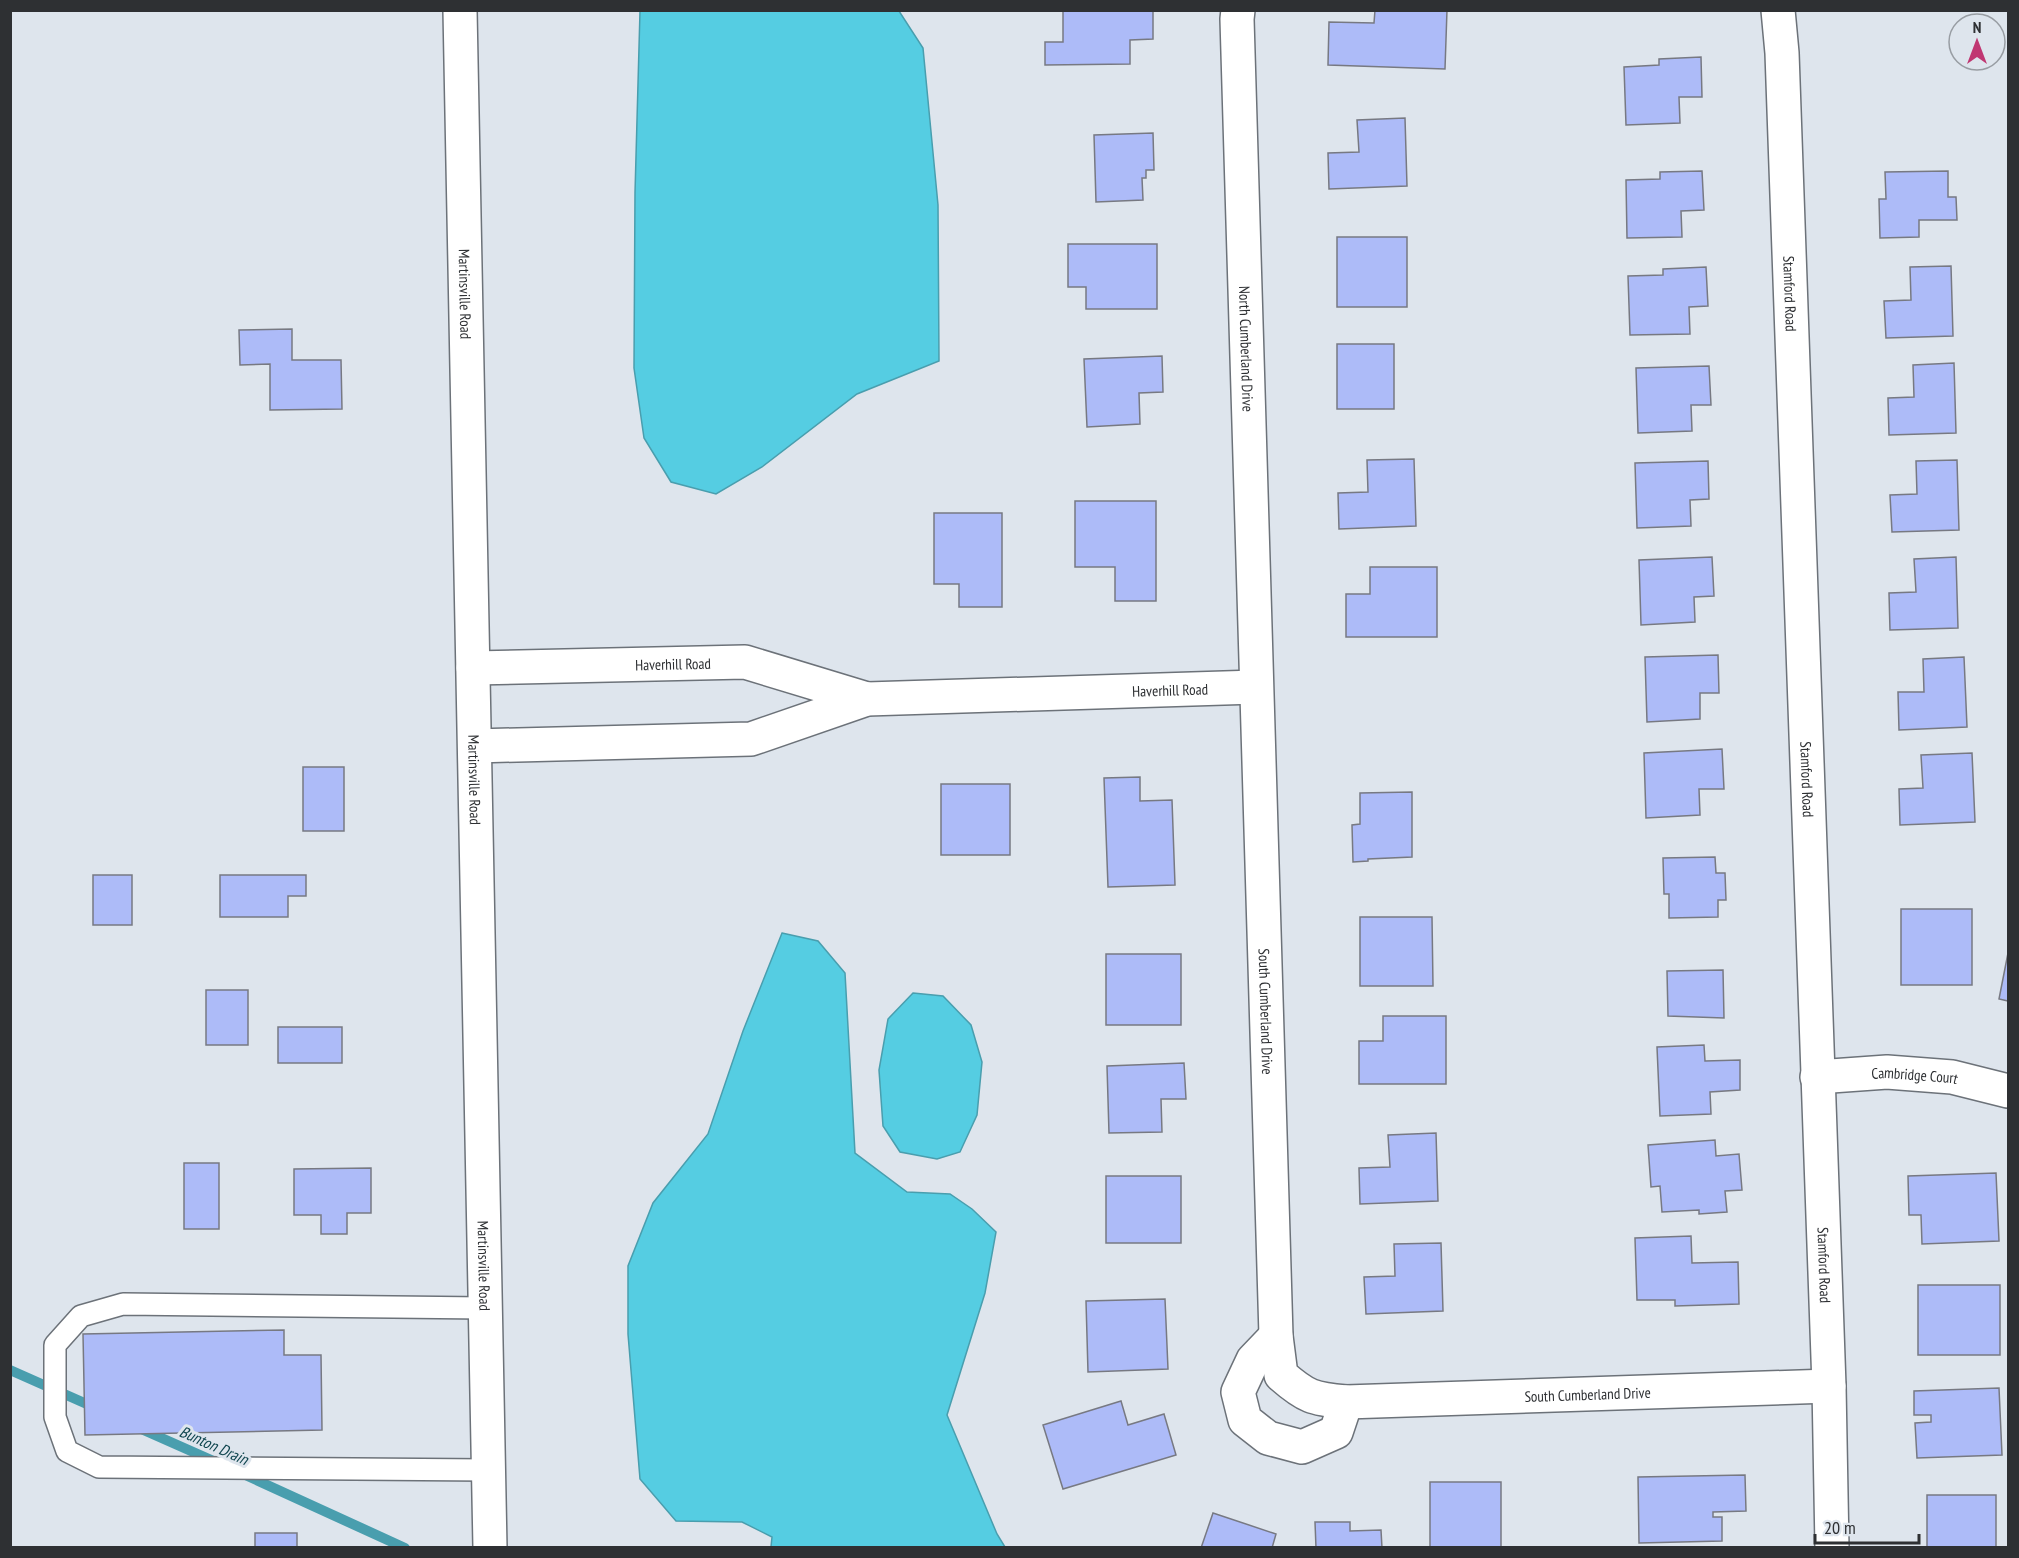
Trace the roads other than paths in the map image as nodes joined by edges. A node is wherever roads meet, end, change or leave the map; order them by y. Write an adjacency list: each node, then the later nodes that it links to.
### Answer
1 (460, 10): 4 (street, Martinsville Road)
2 (1238, 10): 5 (street, North Cumberland Drive)
3 (1778, 10): 8 (street, Stamford Road)
4 (473, 668): 6 (street, Haverhill Road); 7 (street, Martinsville Road)
5 (1256, 687): 6 (street, Haverhill Road); 11 (street, South Cumberland Drive)
6 (867, 699): 7 (street, Haverhill Road)
7 (475, 746): 10 (street, Martinsville Road)
8 (1817, 1077): 9 (street, Cambridge Court); 12 (street, Stamford Road)
9 (2008, 1091)
10 (485, 1308): 14 (street, Martinsville Road); 14 (lane)
11 (1276, 1336): 13 (street, South Cumberland Drive); 13 (street)
12 (1828, 1386): 13 (street, South Cumberland Drive); 16 (street, Stamford Road)
13 (1346, 1402)
14 (488, 1470): 15 (street, Martinsville Road)
15 (490, 1548)
16 (1832, 1548)

